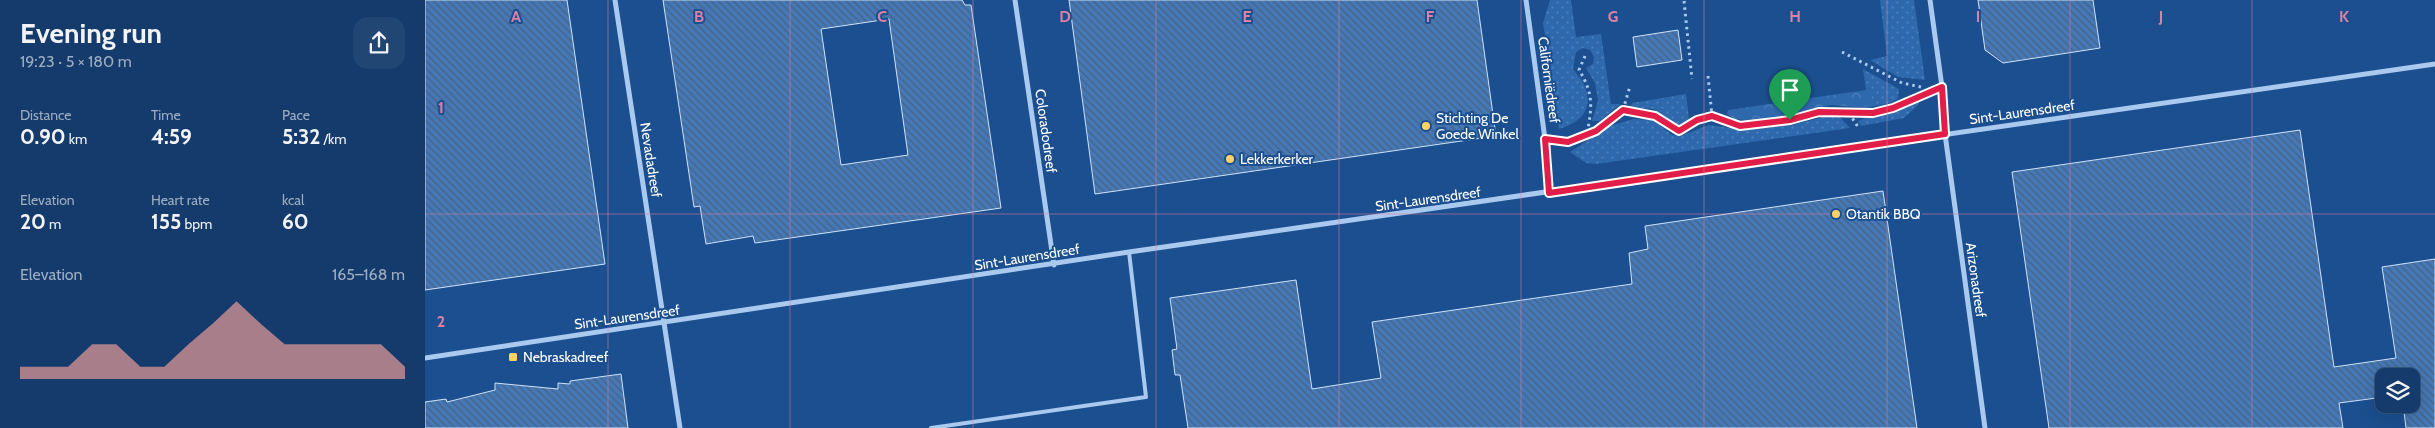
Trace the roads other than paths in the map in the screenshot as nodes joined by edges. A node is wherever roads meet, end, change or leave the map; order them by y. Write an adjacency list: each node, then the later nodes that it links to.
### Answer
1 (615, 0): 10 (street, Nevadadreef)
2 (1015, 0): 9 (street, Coloradodreef)
3 (1527, 0): 7 (street, Californiëdreef)
4 (1930, 0): 6 (street, Arizonadreef)
5 (2435, 64): 6 (street, Sint-Laurensdreef)
6 (1945, 134): 7 (street, Sint-Laurensdreef); 14 (street, Arizonadreef)
7 (1549, 193): 8 (street, Sint-Laurensdreef)
8 (1129, 252): 9 (street, Sint-Laurensdreef); 13 (lane)
9 (1054, 264): 10 (street, Sint-Laurensdreef)
10 (665, 324): 11 (street, Sint-Laurensdreef); 12 (street)
11 (425, 358)
12 (680, 428)
13 (931, 428)
14 (1985, 428)

